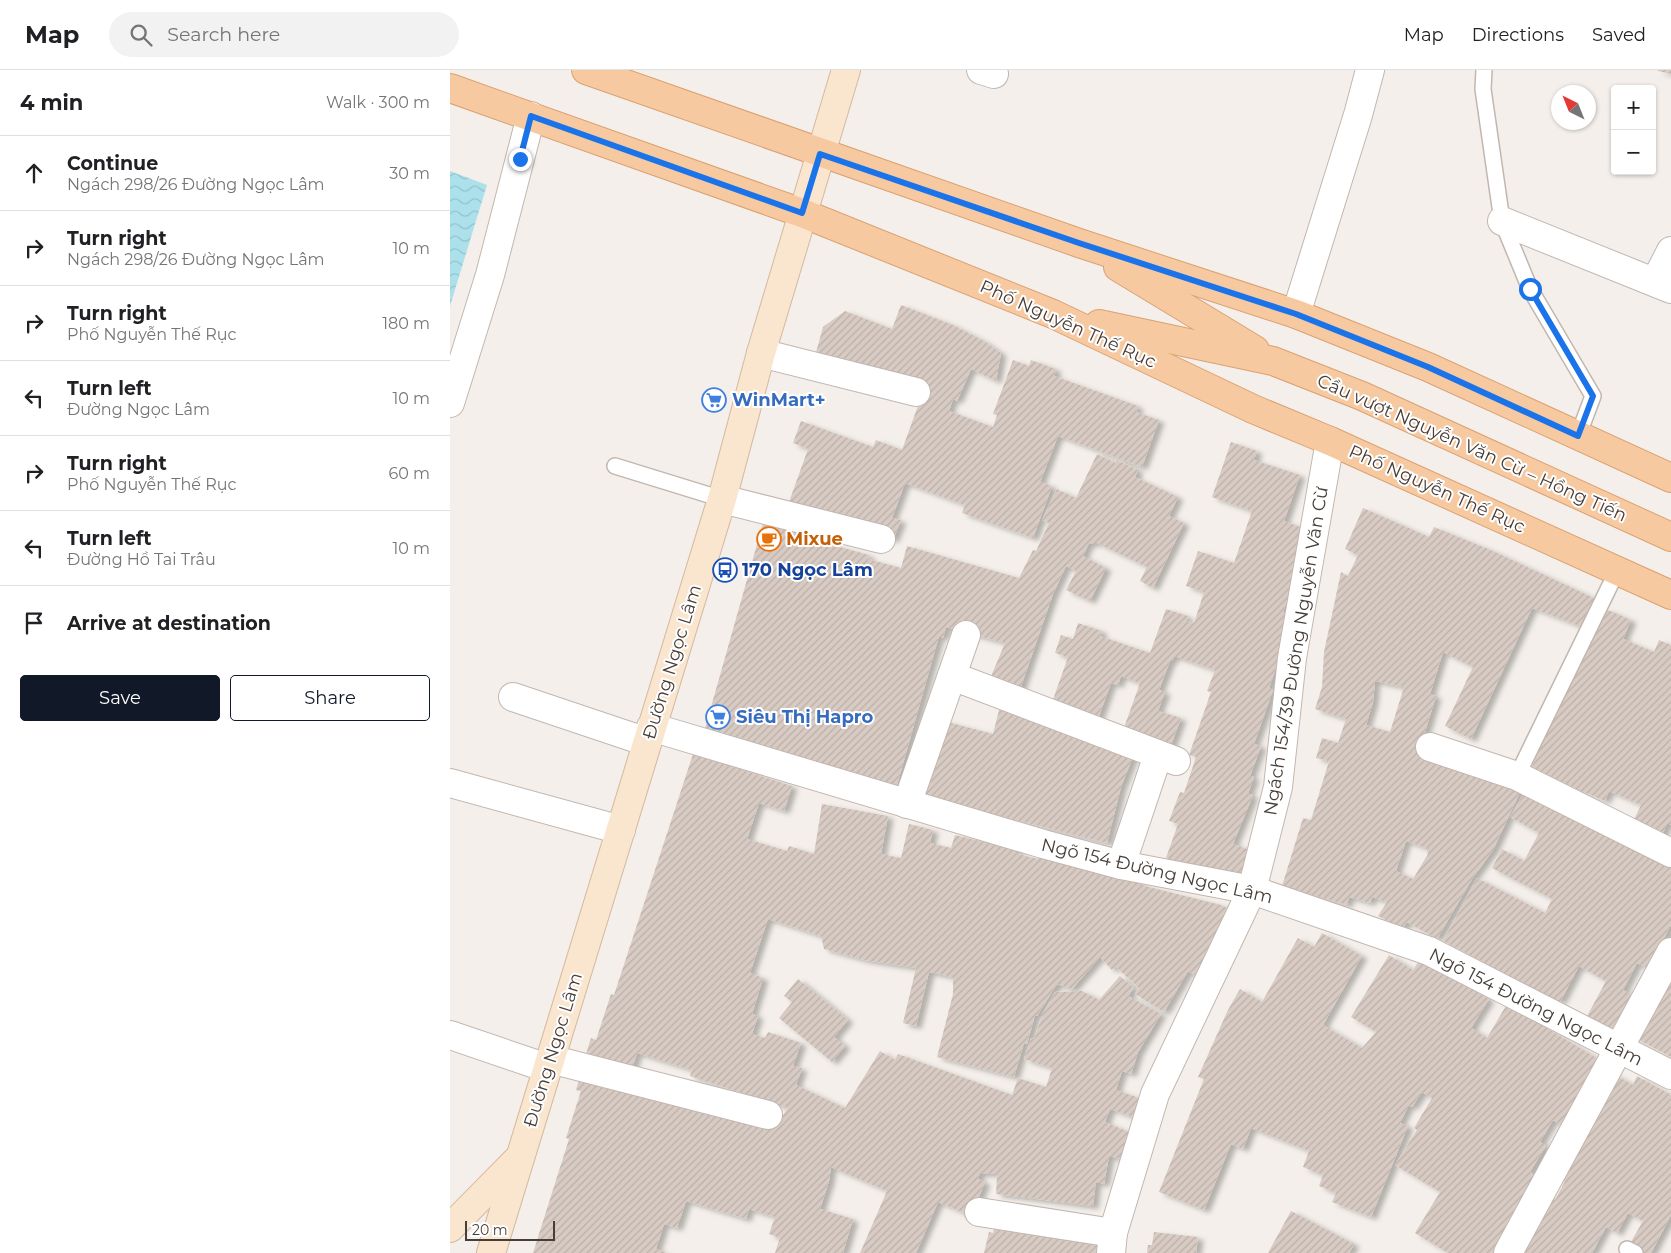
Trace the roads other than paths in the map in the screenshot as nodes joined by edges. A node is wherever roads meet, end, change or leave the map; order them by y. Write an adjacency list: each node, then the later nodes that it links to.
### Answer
1 (586, 70): 7 (main road)
2 (846, 70): 7 (main road, Đường Ngọc Lâm)
3 (1370, 70): 14 (street)
4 (1484, 70): 9 (lane)
5 (450, 88): 6 (main road, Phố Nguyễn Thế Rục)
6 (531, 116): 8 (main road, Phố Nguyễn Thế Rục); 18 (street)
7 (820, 154): 8 (main road, Đường Ngọc Lâm); 10 (main road)
8 (802, 213): 13 (main road, Phố Nguyễn Thế Rục); 15 (main road, Đường Ngọc Lâm)
9 (1502, 221): 12 (street); 19 (lane)
10 (1079, 243): 14 (main road); 16 (main road)
11 (1671, 251): 12 (street)
12 (1663, 286)
13 (1053, 314): 16 (main road); 20 (main road, Phố Nguyễn Thế Rục)
14 (1296, 314): 19 (main road)
15 (762, 353): 17 (street); 23 (main road, Đường Ngọc Lâm)
16 (1273, 361): 24 (main road, Cầu vượt Nguyễn Văn Cừ – Hồng Tiến)
17 (916, 392)
18 (450, 404)
19 (1578, 436): 22 (main road)
20 (1330, 440): 26 (main road, Phố Nguyễn Thế Rục); 39 (street, Ngách 154/39 Đường Nguyễn Văn Cừ)
21 (615, 466): 23 (lane)
22 (1671, 478)
23 (722, 499): 25 (street); 31 (main road, Đường Ngọc Lâm)
24 (1671, 537)
25 (882, 540)
26 (1617, 571): 27 (main road, Phố Nguyễn Thế Rục); 33 (lane)
27 (1671, 595)
28 (966, 635): 29 (street)
29 (952, 676): 35 (street); 38 (street)
30 (514, 697): 31 (street, Ngõ 154 Đường Ngọc Lâm)
31 (649, 735): 35 (street, Ngõ 154 Đường Ngọc Lâm); 36 (main road, Đường Ngọc Lâm)
32 (1430, 747): 33 (street)
33 (1517, 776): 37 (street)
34 (450, 783): 36 (street)
35 (907, 804): 38 (street, Ngõ 154 Đường Ngọc Lâm)
36 (621, 830): 43 (main road, Đường Ngọc Lâm)
37 (1671, 853)
38 (1121, 865): 39 (street, Ngõ 154 Đường Ngọc Lâm)
39 (1252, 890): 42 (street, Ngõ 154 Đường Ngọc Lâm); 49 (street, Ngách 154/39 Đường Nguyễn Văn Cừ)
40 (1671, 952): 42 (street)
41 (450, 1036): 43 (street)
42 (1618, 1050): 44 (street, Ngõ 154 Đường Ngọc Lâm); 51 (street)
43 (549, 1064): 45 (street); 46 (main road, Đường Ngọc Lâm)
44 (1671, 1075)
45 (768, 1115)
46 (520, 1158): 48 (main road); 50 (main road, Đường Ngọc Lâm)
47 (978, 1212): 49 (street)
48 (450, 1228)
49 (1112, 1243)
50 (491, 1253)
51 (1508, 1253)

